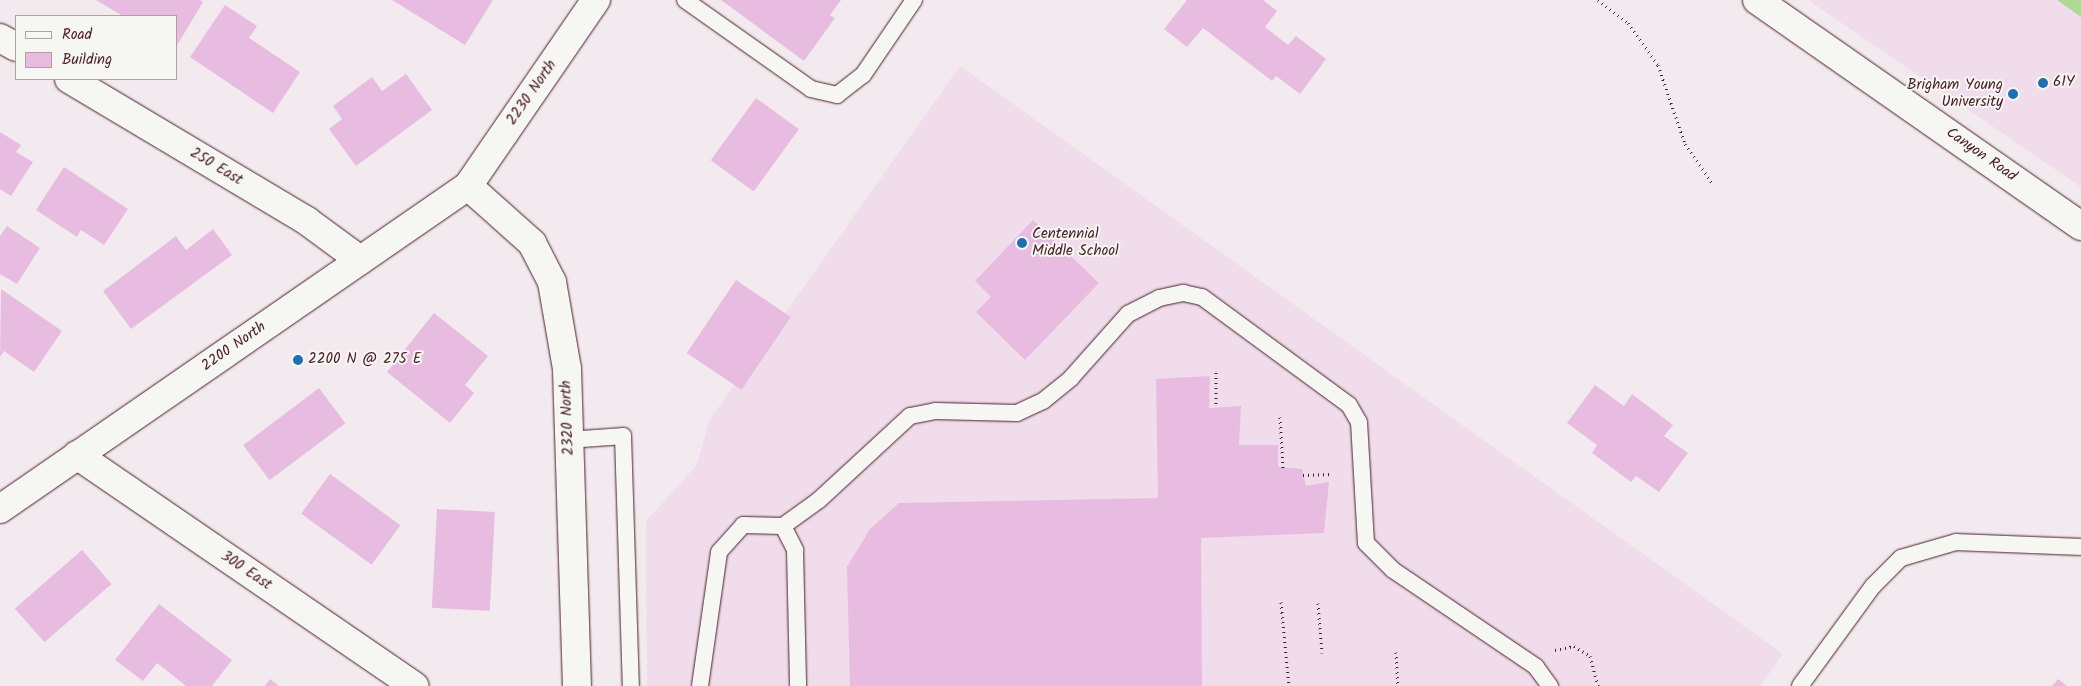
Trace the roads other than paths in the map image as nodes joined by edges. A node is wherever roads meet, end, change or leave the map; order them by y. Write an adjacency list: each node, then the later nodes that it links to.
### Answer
1 (596, 0): 8 (street, 2230 North)
2 (685, 0): 3 (lane)
3 (914, 0)
4 (1757, 0): 9 (street, Canyon Road)
5 (0, 38): 6 (street)
6 (15, 46)
7 (71, 80): 10 (street, 250 East)
8 (468, 186): 10 (street, 2200 North); 11 (street, 2320 North)
9 (2081, 226)
10 (360, 260): 12 (street, 2200 North)
11 (569, 440): 17 (street, 2320 North); 18 (lane)
12 (77, 455): 13 (street, 2200 North); 16 (street, 300 East)
13 (0, 509)
14 (783, 526): 19 (lane); 20 (lane); 21 (lane)
15 (2081, 547): 22 (lane)
16 (414, 686)
17 (577, 686)
18 (631, 686)
19 (700, 686)
20 (798, 686)
21 (1550, 686)
22 (1800, 686)

